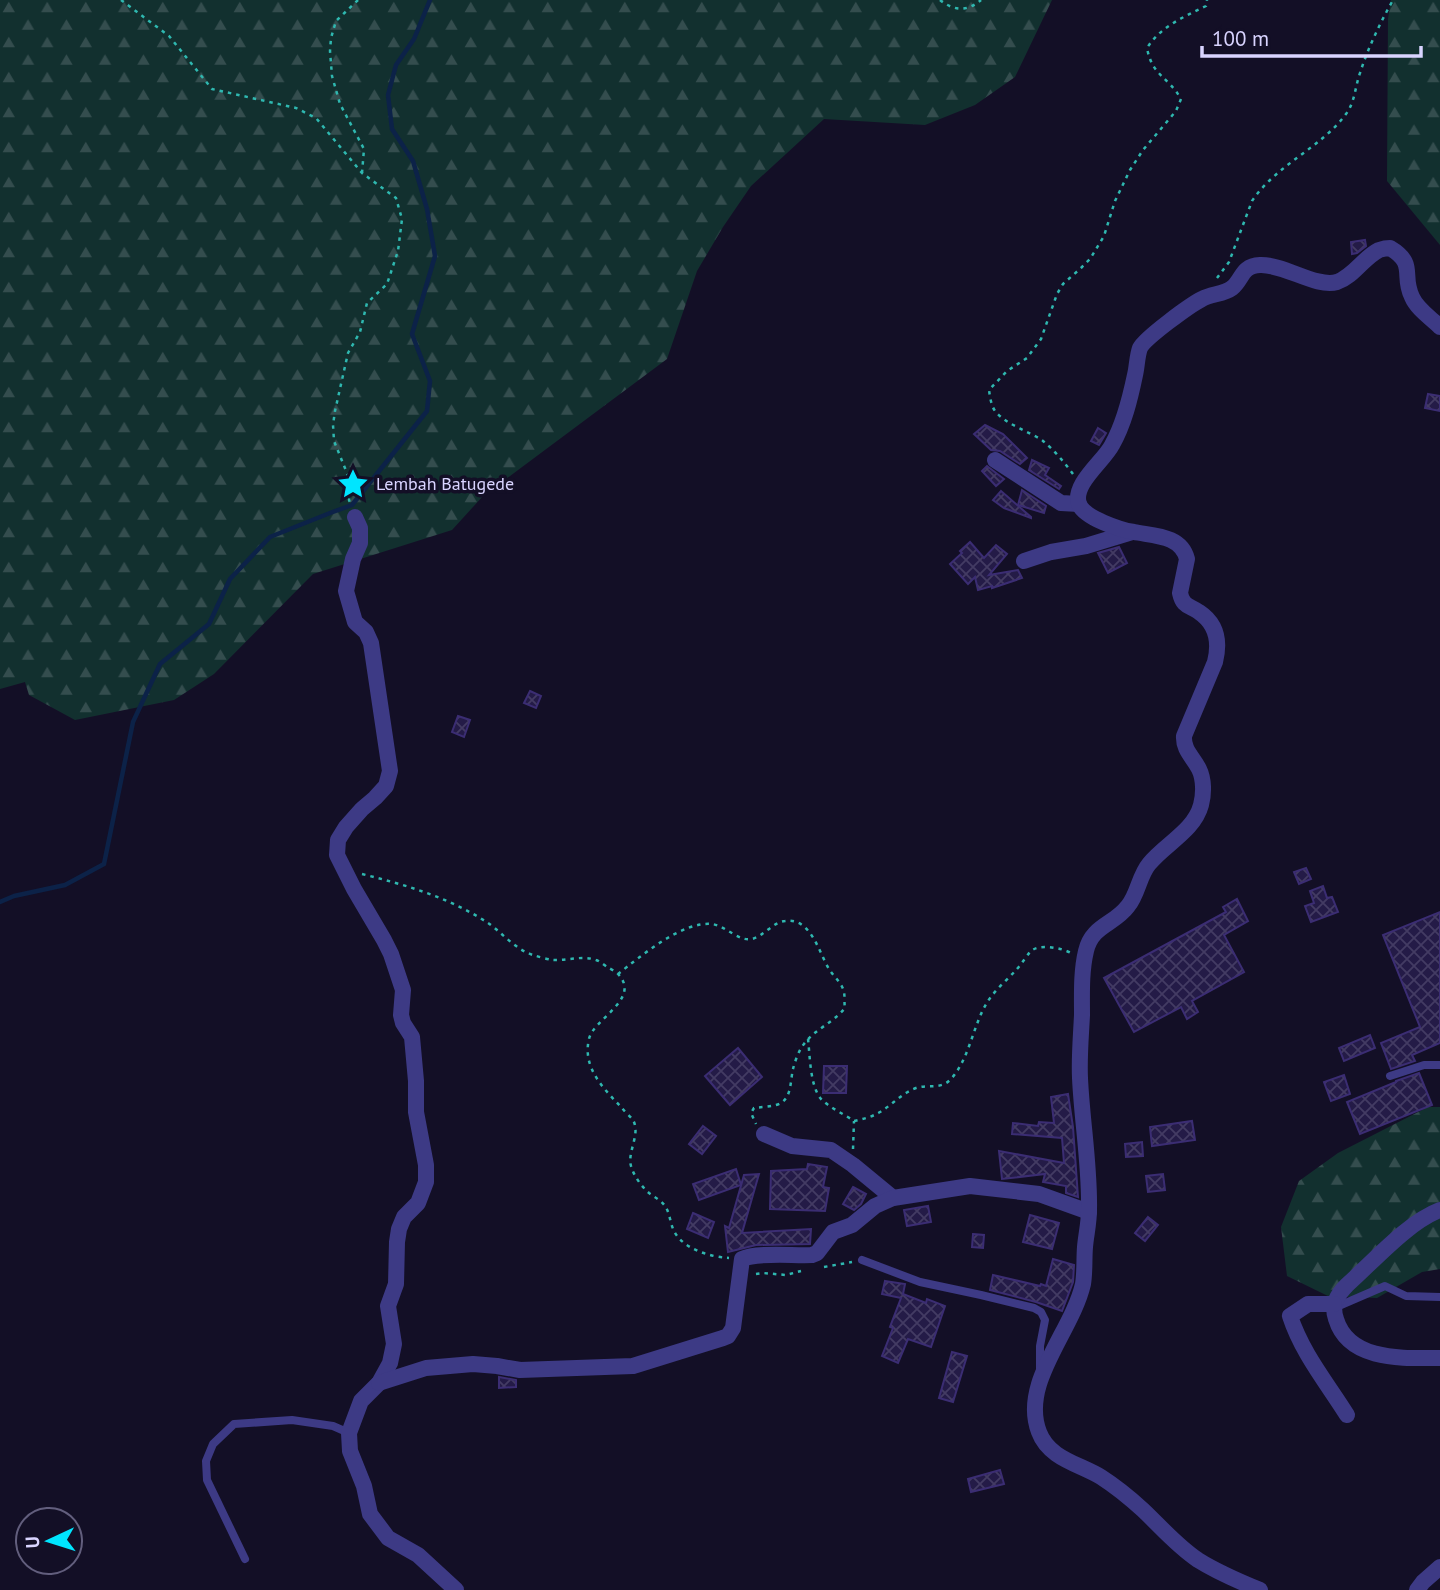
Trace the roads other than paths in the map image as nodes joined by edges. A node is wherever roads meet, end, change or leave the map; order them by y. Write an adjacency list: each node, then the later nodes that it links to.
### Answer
1 (1440, 327): 3 (street)
2 (995, 460): 3 (street)
3 (1079, 504): 5 (street)
4 (355, 517): 18 (street)
5 (1132, 532): 6 (street); 12 (street)
6 (1024, 561)
7 (1440, 1065): 8 (lane)
8 (1390, 1076)
9 (764, 1134): 10 (street)
10 (893, 1198): 12 (street); 18 (street)
11 (1440, 1210): 15 (street)
12 (1089, 1212): 17 (street)
13 (862, 1260): 17 (lane)
14 (1440, 1297): 15 (lane)
15 (1334, 1306): 16 (street); 19 (street)
16 (1440, 1358)
17 (1040, 1378): 24 (street)
18 (379, 1383): 20 (street)
19 (1348, 1415)
20 (349, 1433): 21 (lane); 23 (street)
21 (245, 1559)
22 (1440, 1567): 25 (street)
23 (456, 1590)
24 (1259, 1590)
25 (1417, 1590)

